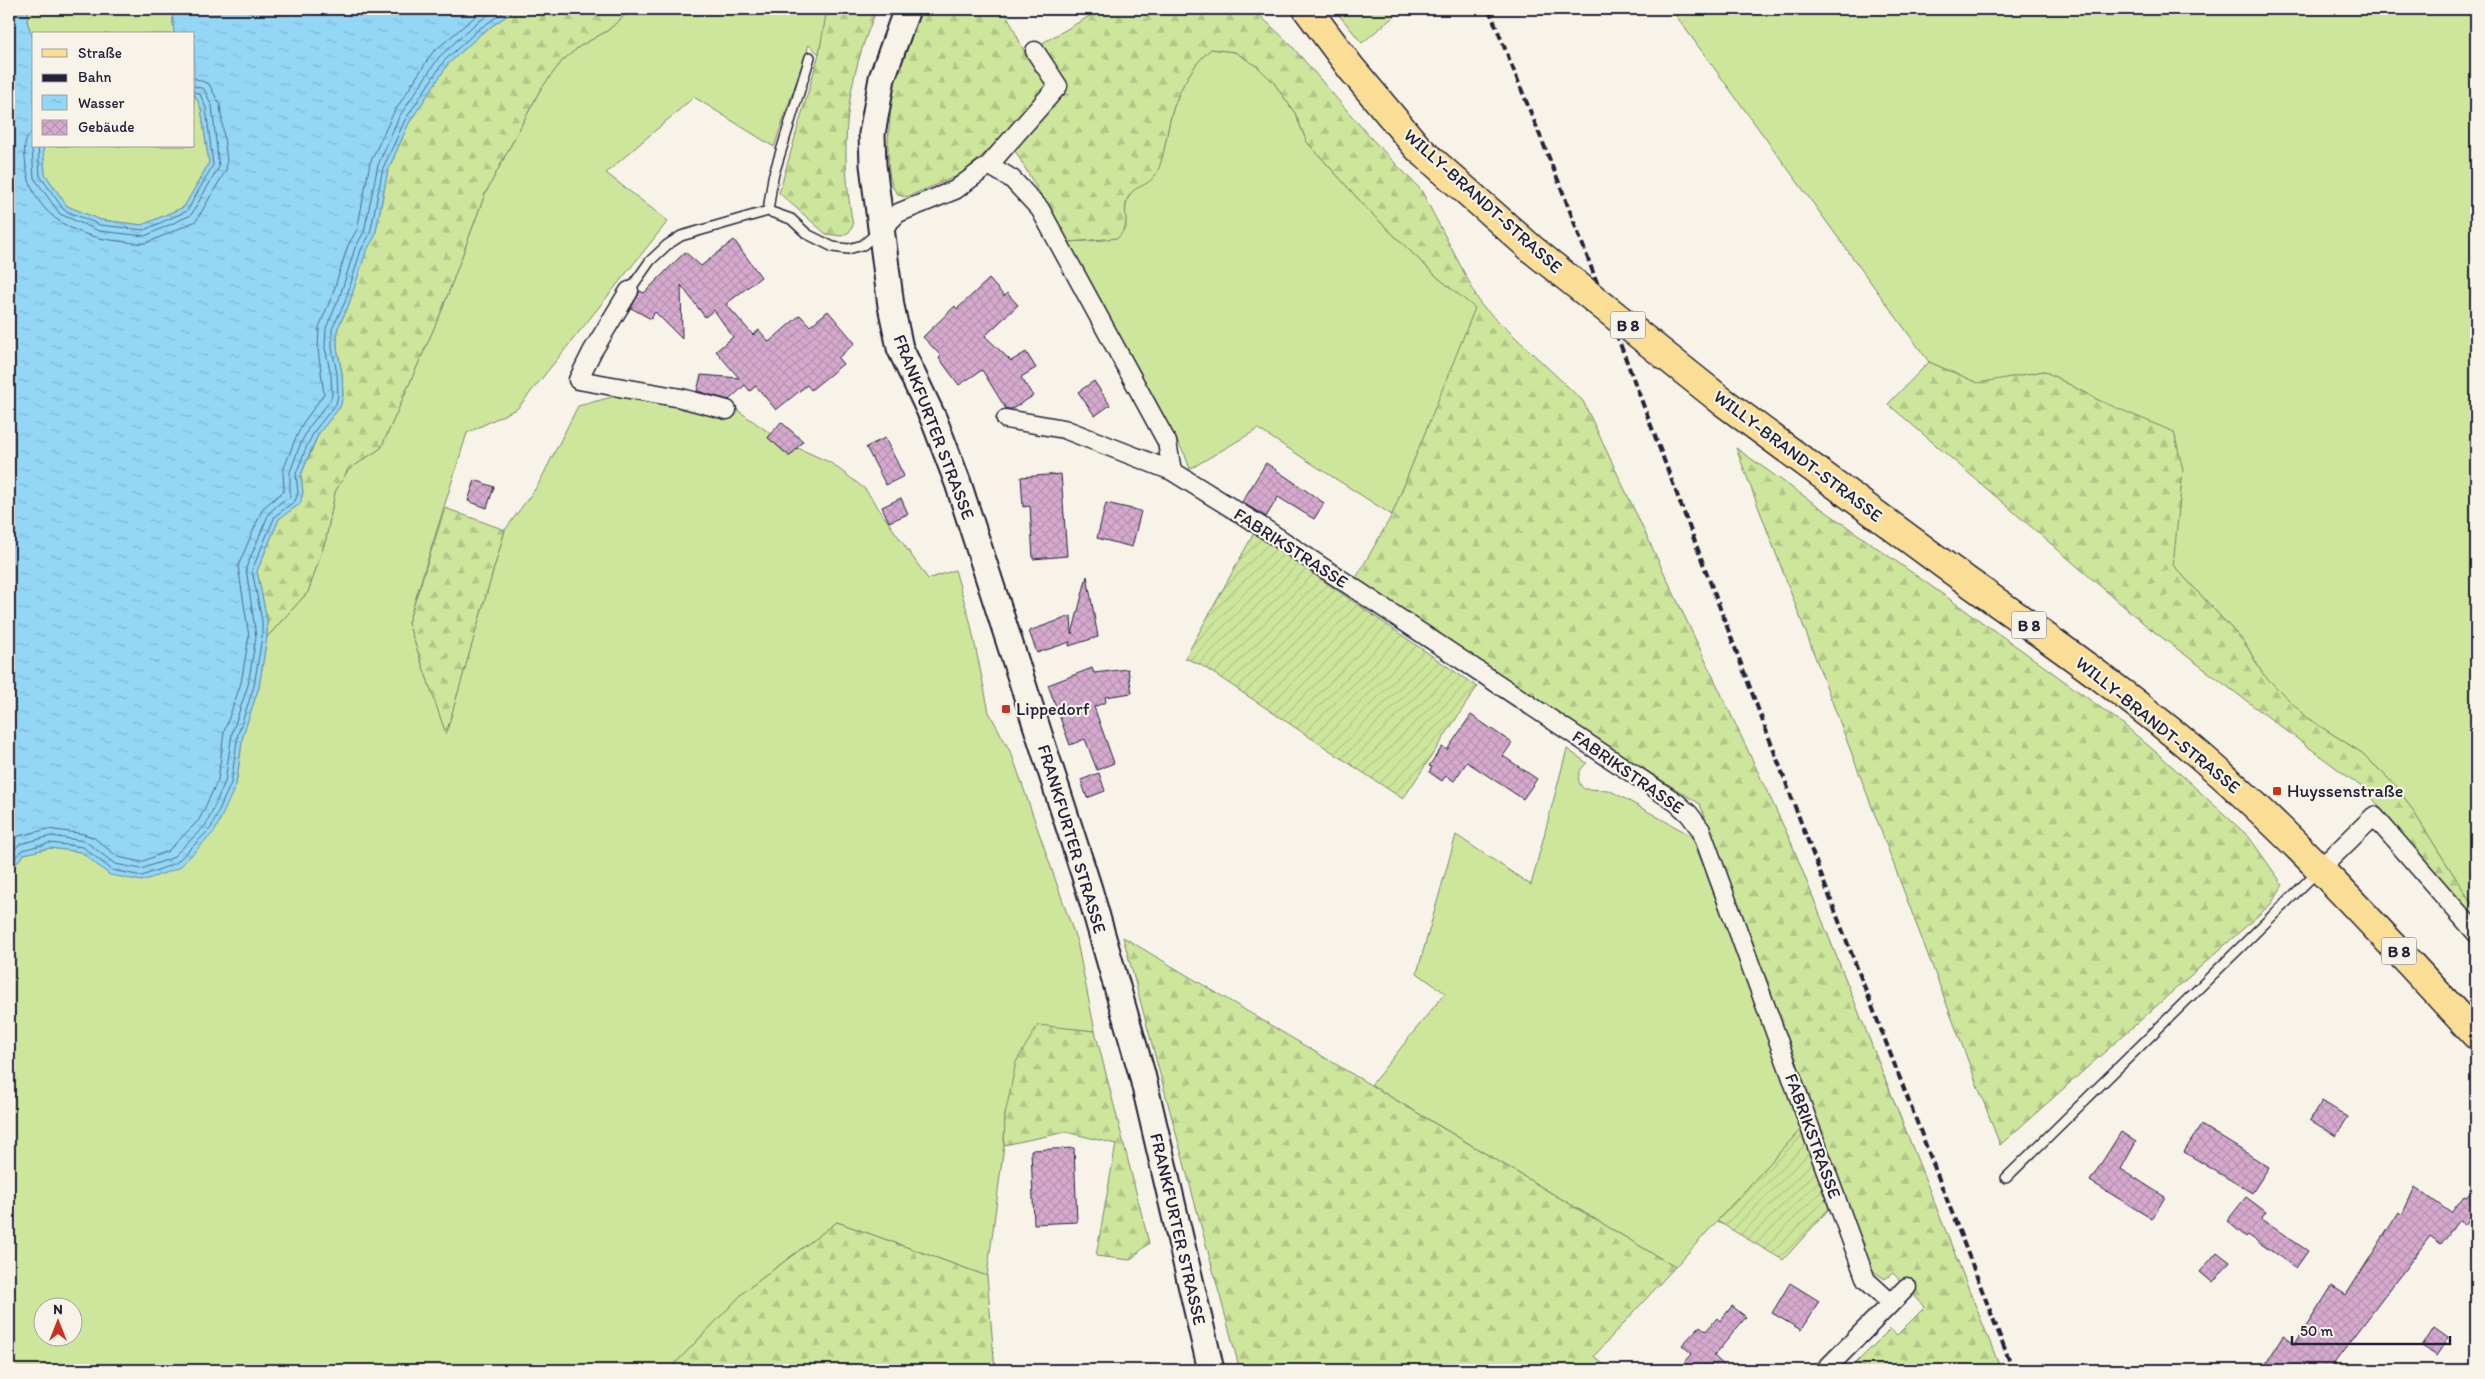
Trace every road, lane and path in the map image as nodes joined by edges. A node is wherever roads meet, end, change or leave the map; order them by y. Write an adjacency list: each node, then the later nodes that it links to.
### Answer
1 (907, 9): 7 (main road, FRANKFURTER STRASSE)
2 (1307, 9): 12 (main road, WILLY-BRANDT-STRASSE / B 8, bridge)
3 (1035, 51): 5 (street)
4 (810, 57): 6 (lane)
5 (989, 165): 7 (street); 11 (street)
6 (768, 211): 7 (lane); 8 (lane)
7 (880, 230): 18 (main road, FRANKFURTER STRASSE)
8 (628, 292): 9 (street)
9 (726, 410)
10 (1006, 418): 11 (street, FABRIKSTRASSE)
11 (1172, 471): 17 (street, FABRIKSTRASSE)
12 (2320, 869): 13 (street); 14 (main road, WILLY-BRANDT-STRASSE / B 8); 15 (lane)
13 (2476, 933)
14 (2476, 1034)
15 (2006, 1178)
16 (1907, 1287): 17 (street)
17 (1891, 1303): 19 (street)
18 (1211, 1370)
19 (1825, 1370)

